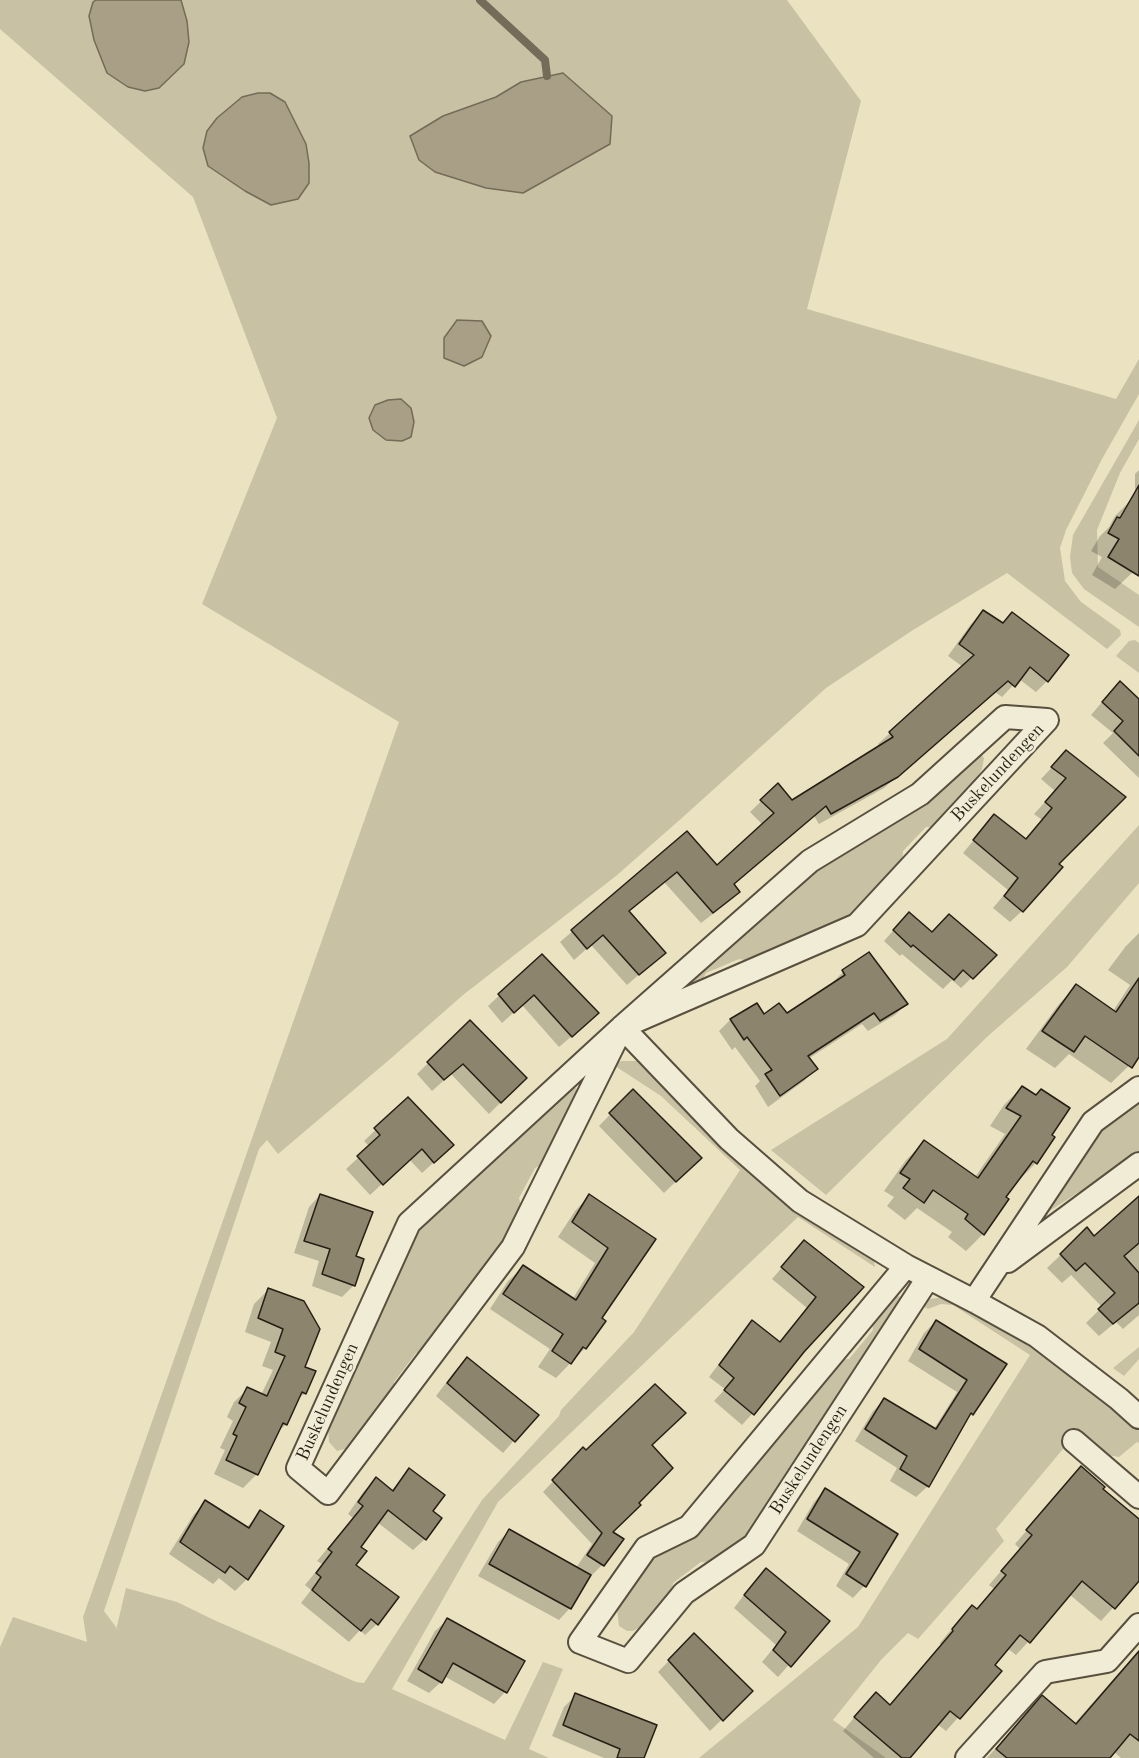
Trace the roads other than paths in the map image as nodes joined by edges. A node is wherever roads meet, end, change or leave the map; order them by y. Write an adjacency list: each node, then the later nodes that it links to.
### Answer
1 (622, 1027): 1 (street, Buskelundengen); 1 (street, Buskelundengen); 4 (street)
2 (1139, 1088): 5 (street)
3 (1139, 1164): 5 (street)
4 (906, 1266): 6 (street); 6 (street, Buskelundengen)
5 (995, 1271): 7 (street)
6 (928, 1278): 7 (street)
7 (974, 1301): 8 (street)
8 (1139, 1417)
9 (1074, 1441): 10 (street)
10 (1139, 1497)
11 (1139, 1625): 12 (street)
12 (967, 1758)

